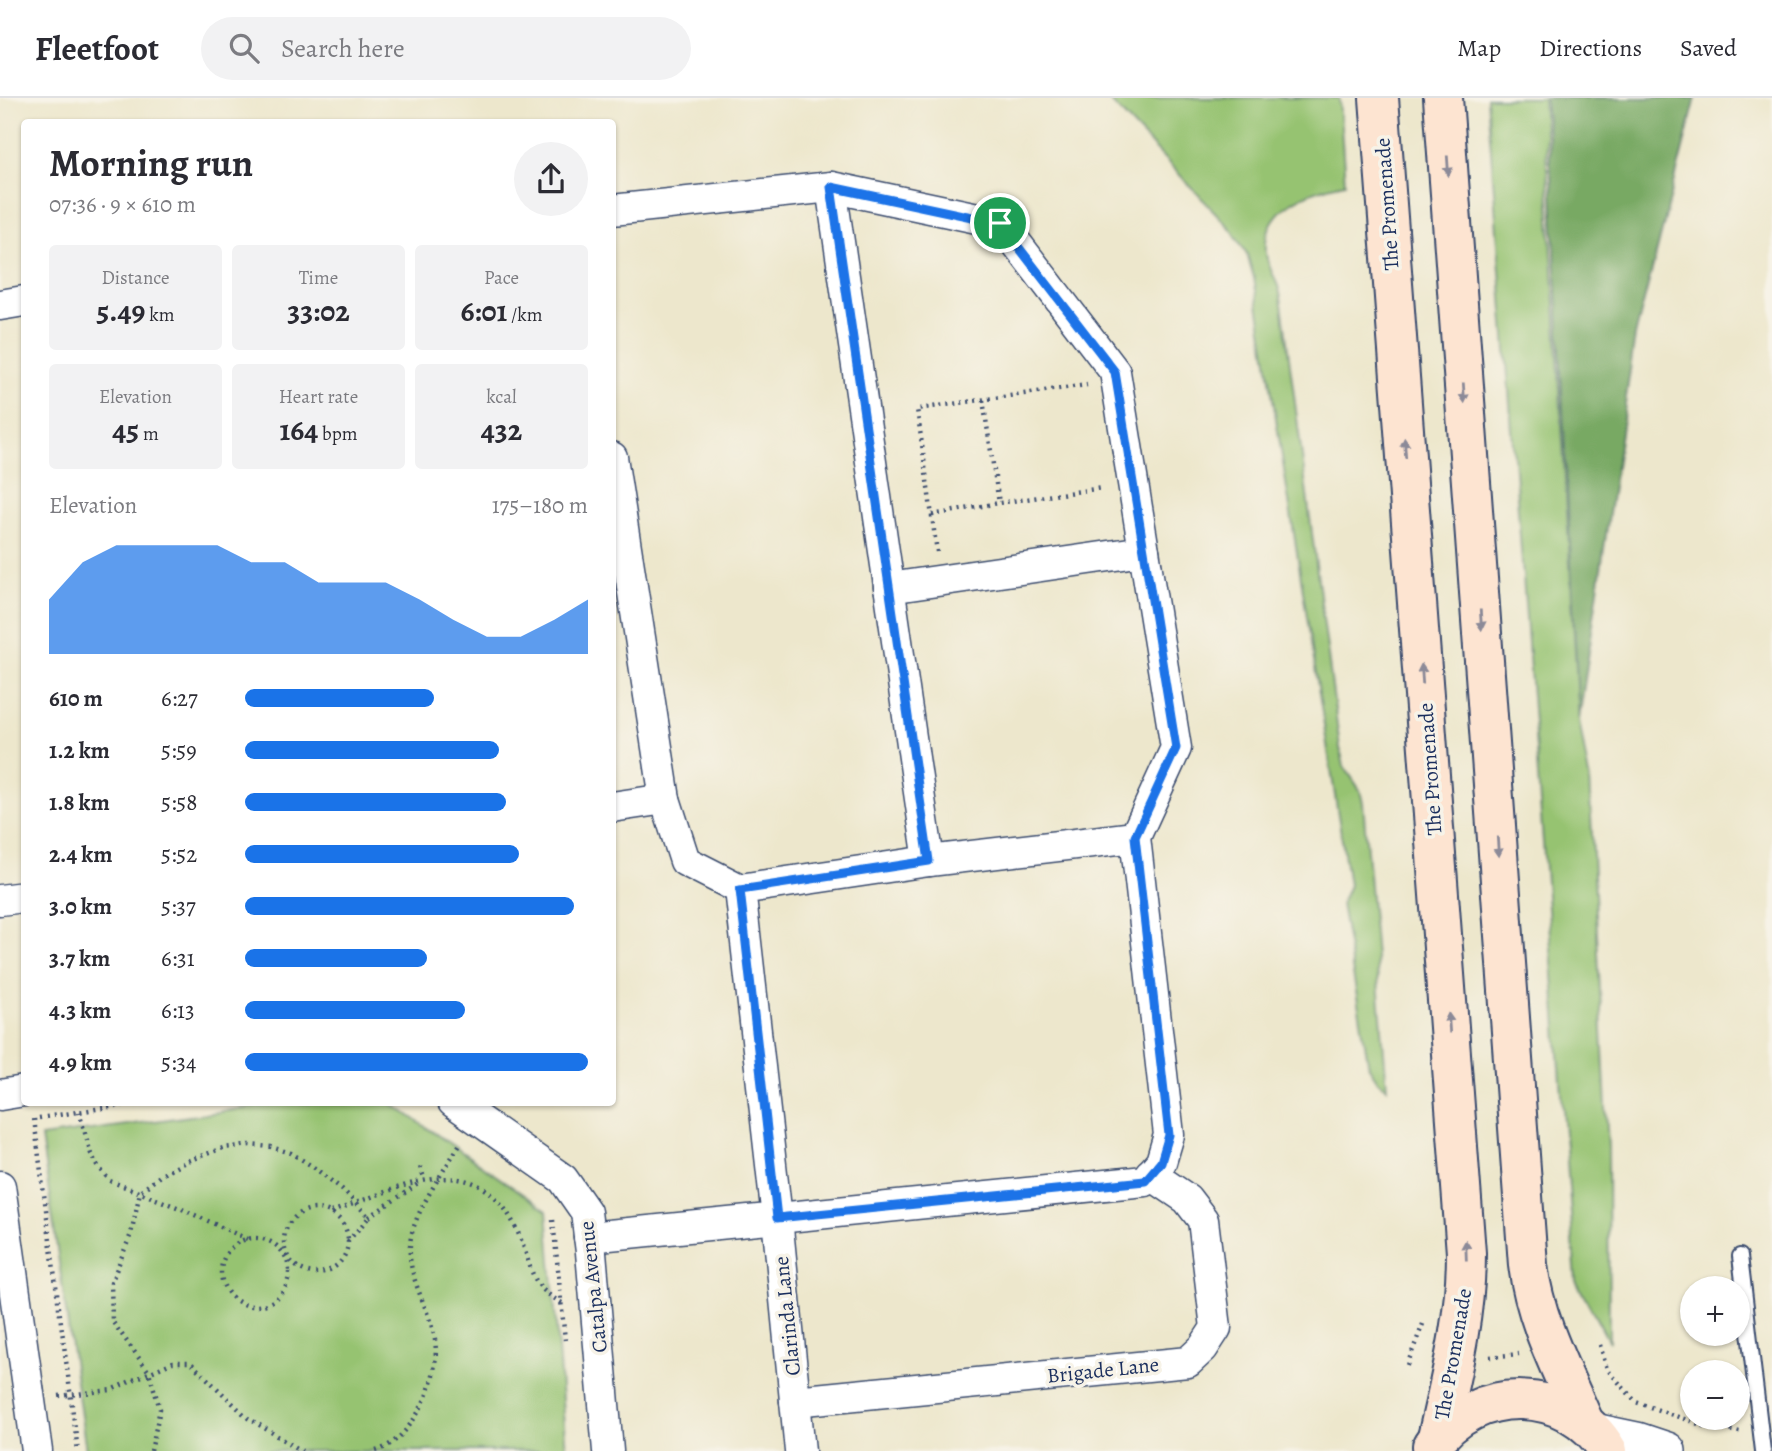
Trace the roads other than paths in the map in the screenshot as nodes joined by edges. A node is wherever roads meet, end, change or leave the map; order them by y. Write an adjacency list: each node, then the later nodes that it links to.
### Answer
1 (1378, 98): 27 (main road, The Promenade, one-way to 1)
2 (1443, 98): 26 (main road, one-way to 26)
3 (831, 187): 4 (street); 8 (street); 9 (street)
4 (616, 210)
5 (21, 301): 6 (street)
6 (0, 304)
7 (616, 483): 10 (street)
8 (1144, 551): 9 (street); 12 (street)
9 (889, 588): 13 (street)
10 (665, 799): 11 (street); 14 (street)
11 (616, 806)
12 (1135, 837): 13 (street); 20 (street)
13 (929, 861): 14 (street)
14 (740, 890): 22 (street, Clarinda Lane)
15 (21, 897): 16 (street)
16 (0, 900)
17 (0, 1095): 18 (street)
18 (27, 1110)
19 (464, 1110): 23 (street, Catalpa Avenue)
20 (1150, 1174): 22 (street); 25 (street, Brigade Lane)
21 (0, 1186): 28 (street)
22 (777, 1218): 23 (street); 25 (street, Clarinda Lane)
23 (589, 1237): 29 (street, Catalpa Avenue)
24 (1740, 1256): 32 (lane)
25 (795, 1401): 30 (street, Clarinda Lane)
26 (1595, 1435): 27 (main road); 31 (street)
27 (1431, 1448)
28 (37, 1451)
29 (608, 1451)
30 (800, 1451)
31 (1667, 1451)
32 (1763, 1451)

